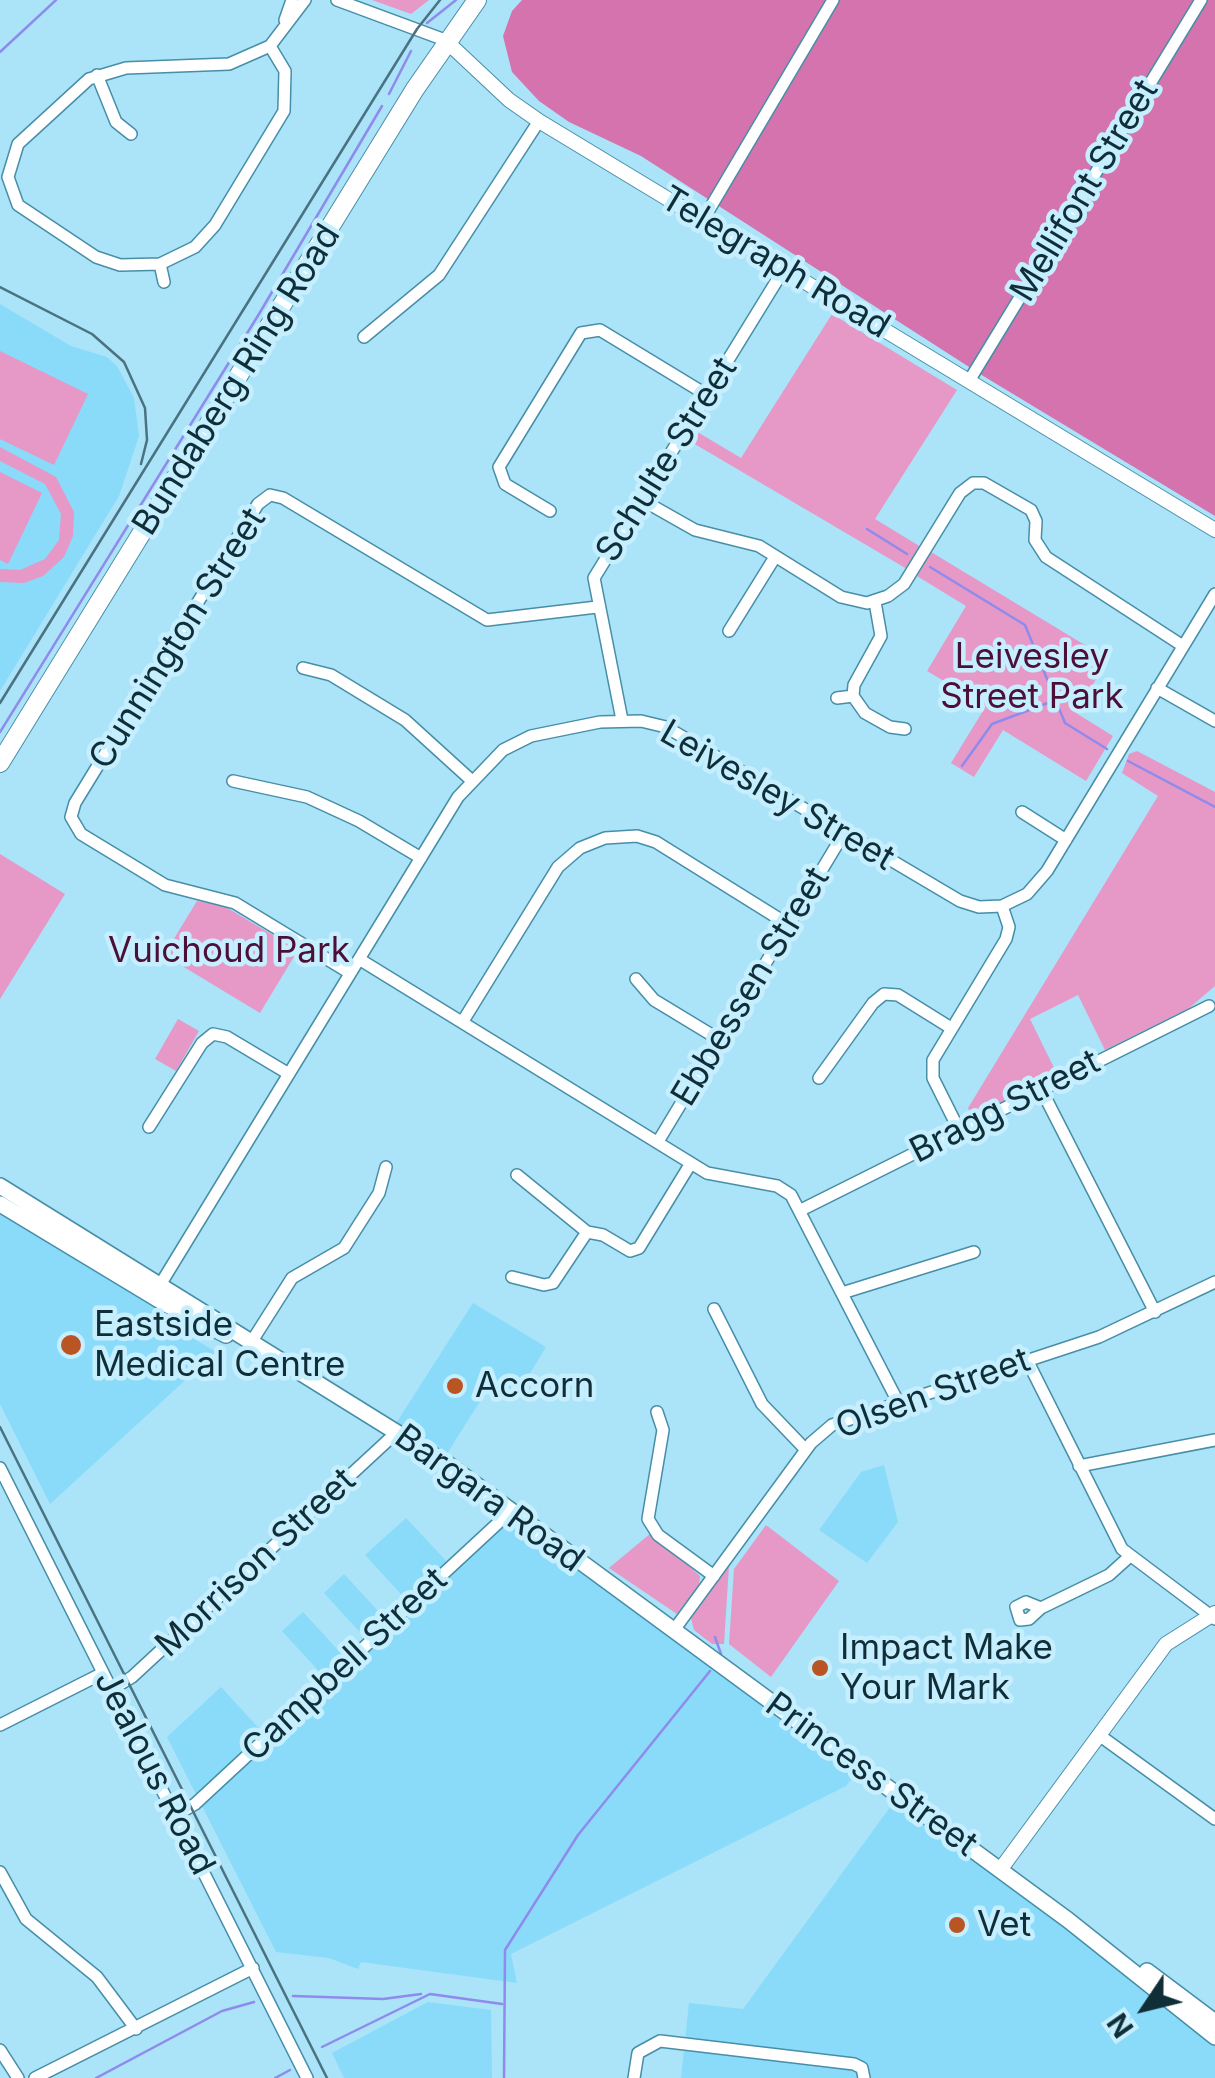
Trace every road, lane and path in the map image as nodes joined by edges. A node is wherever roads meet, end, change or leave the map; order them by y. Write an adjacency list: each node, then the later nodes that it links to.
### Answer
1 (292, 0): 7 (street)
2 (305, 0): 7 (street)
3 (338, 0): 8 (street, Telegraph Road)
4 (477, 0): 8 (main road, Bundaberg Ring Road)
5 (833, 0): 16 (street)
6 (1202, 0): 21 (street, Mellifont Street)
7 (284, 24): 9 (street)
8 (446, 40): 13 (street, Telegraph Road); 39 (main road, Bundaberg Ring Road)
9 (270, 46): 10 (street); 12 (street)
10 (97, 75): 14 (street); 15 (street)
11 (301, 78): 12 (street)
12 (286, 80): 17 (street)
13 (539, 121): 16 (street, Telegraph Road); 20 (street)
14 (131, 134)
15 (4, 177): 17 (street)
16 (704, 220): 18 (street, Telegraph Road)
17 (160, 264): 19 (street)
18 (784, 270): 21 (street, Telegraph Road); 22 (street, Schulte Street)
19 (164, 282)
20 (364, 337)
21 (969, 381): 25 (street, Telegraph Road)
22 (707, 395): 23 (street, Schulte Street); 24 (street)
23 (642, 500): 26 (street); 29 (street, Schulte Street)
24 (550, 511)
25 (1215, 530)
26 (776, 557): 28 (street); 30 (street)
27 (1215, 594): 31 (street)
28 (875, 602): 31 (street); 34 (street)
29 (597, 607): 36 (street, Schulte Street); 49 (street, Cunnington Street)
30 (730, 631)
31 (1183, 646): 33 (street)
32 (303, 668): 40 (street)
33 (1157, 688): 37 (street); 44 (street)
34 (853, 696): 35 (street); 38 (street)
35 (837, 698)
36 (622, 720): 40 (street, Leivesley Street); 43 (street, Leivesley Street)
37 (1215, 722)
38 (905, 729)
39 (0, 763)
40 (471, 780): 45 (street, Leivesley Street)
41 (233, 781): 45 (street)
42 (1022, 812): 44 (street)
43 (844, 832): 46 (street, Leivesley Street); 47 (street, Ebbessen Street)
44 (1066, 840): 46 (street)
45 (421, 858): 48 (street, Leivesley Street)
46 (1002, 906): 53 (street)
47 (789, 924): 52 (street); 54 (street, Ebbessen Street)
48 (359, 959): 49 (street, Leivesley Street); 52 (street)
49 (350, 973): 55 (street, Leivesley Street)
50 (636, 979): 54 (street)
51 (1209, 1006): 57 (street, Bragg Street)
52 (463, 1021): 60 (street)
53 (951, 1028): 56 (street); 59 (street)
54 (720, 1040): 60 (street, Ebbessen Street)
55 (289, 1074): 58 (street); 71 (street, Leivesley Street)
56 (819, 1078)
57 (1042, 1088): 59 (street, Bragg Street); 74 (street)
58 (150, 1126)
59 (959, 1130): 66 (street, Bragg Street)
60 (658, 1140): 61 (street)
61 (691, 1162): 66 (street); 67 (street)
62 (386, 1166): 75 (street)
63 (517, 1175): 67 (street)
64 (0, 1186): 71 (main road, Bargara Road)
65 (0, 1204): 71 (main road, Bargara Road)
66 (801, 1210): 72 (street)
67 (587, 1232): 69 (street)
68 (974, 1252): 72 (street)
69 (512, 1276)
70 (1215, 1282): 74 (street, Olsen Street)
71 (156, 1291): 75 (main road, Bargara Road)
72 (842, 1293): 77 (street)
73 (714, 1309): 81 (street)
74 (1155, 1312): 76 (street, Olsen Street)
75 (250, 1344): 79 (main road, Bargara Road)
76 (1027, 1360): 77 (street, Olsen Street); 82 (street)
77 (896, 1400): 81 (street, Olsen Street)
78 (657, 1412): 86 (street)
79 (397, 1432): 84 (main road, Bargara Road); 91 (street, Morrison Street)
80 (1215, 1440): 82 (street)
81 (806, 1450): 86 (street, Olsen Street)
82 (1080, 1466): 85 (street)
83 (0, 1468): 90 (street, Jealous Road)
84 (511, 1510): 89 (main road, Bargara Road); 94 (street, Campbell Street)
85 (1129, 1557): 87 (street); 88 (street)
86 (714, 1576): 89 (street, Olsen Street)
87 (1040, 1608)
88 (1213, 1616): 93 (street)
89 (674, 1630): 96 (main road, Princess Street)
90 (104, 1672): 91 (street, Jealous Road); 92 (street)
91 (112, 1689): 94 (street, Jealous Road)
92 (0, 1725)
93 (1098, 1735): 95 (street); 96 (street)
94 (176, 1815): 99 (street, Jealous Road)
95 (1215, 1819)
96 (1000, 1870): 98 (main road, Princess Street)
97 (0, 1872): 101 (street)
98 (1068, 1920): 100 (main road, Princess Street); 102 (main road, Princess Street)
99 (253, 1968): 101 (street); 107 (street, Jealous Road)
100 (1215, 2022)
101 (136, 2029): 106 (street)
102 (1215, 2037)
103 (0, 2050): 105 (street)
104 (863, 2073): 108 (street)
105 (18, 2078)
106 (35, 2078)
107 (307, 2078)
108 (634, 2078)

